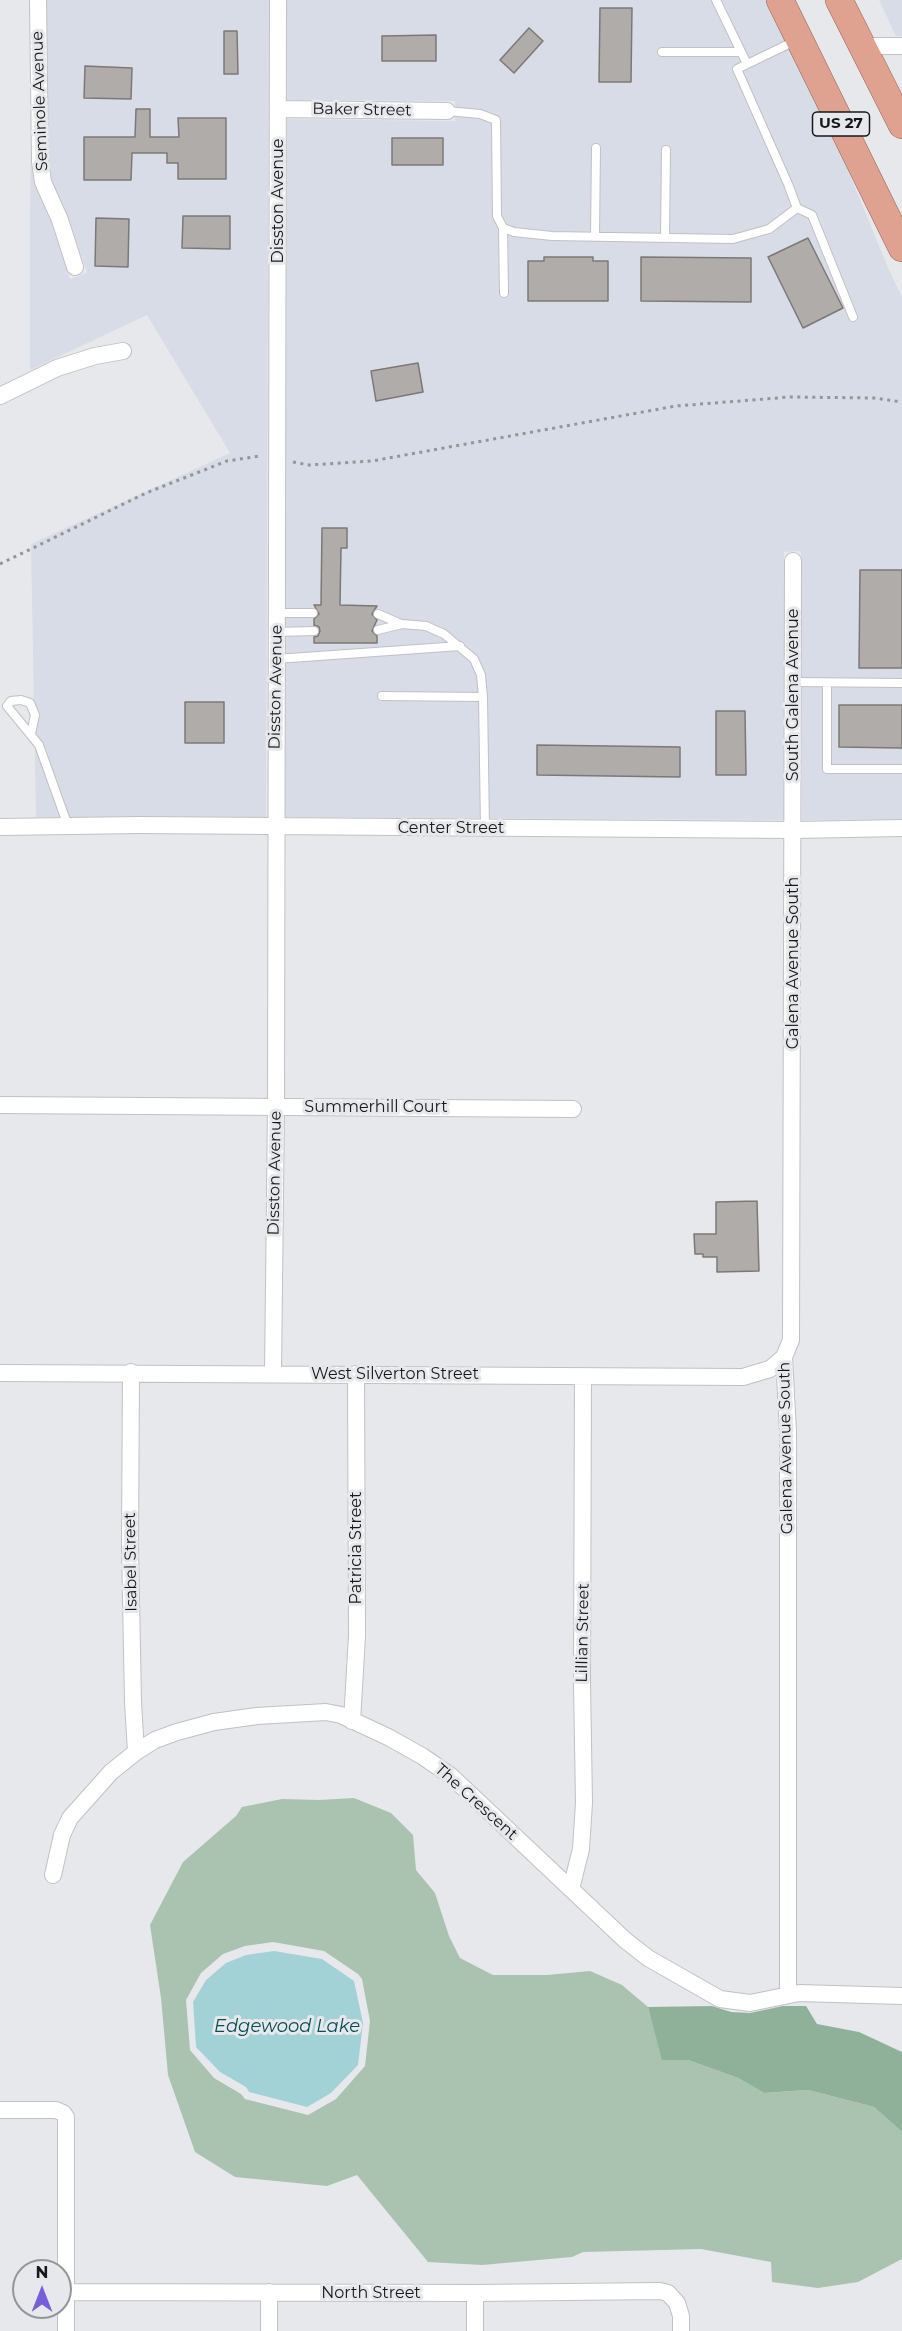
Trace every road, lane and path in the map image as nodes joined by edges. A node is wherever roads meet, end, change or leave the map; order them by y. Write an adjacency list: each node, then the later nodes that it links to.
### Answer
1 (38, 0): 22 (street, Seminole Avenue)
2 (278, 0): 12 (street, Disston Avenue)
3 (716, 0): 10 (lane)
4 (780, 0): 6 (highway, US 27)
5 (839, 0): 7 (highway, US 27)
6 (799, 39): 11 (lane); 21 (highway, US 27)
7 (862, 46): 8 (street); 14 (highway, US 27)
8 (902, 46)
9 (662, 52): 10 (lane)
10 (741, 52): 11 (lane)
11 (747, 64): 17 (lane)
12 (278, 110): 13 (street, Baker Street); 28 (street, Disston Avenue)
13 (447, 111): 18 (lane)
14 (902, 125)
15 (597, 148): 19 (lane)
16 (666, 150): 20 (lane)
17 (797, 208): 20 (lane); 24 (lane)
18 (503, 228): 19 (lane); 23 (lane)
19 (595, 236): 20 (lane)
20 (665, 237)
21 (902, 248)
22 (75, 267)
23 (504, 293)
24 (853, 317)
25 (123, 351): 26 (street)
26 (0, 396)
27 (902, 402): 28 (path)
28 (277, 459): 30 (path); 31 (street, Disston Avenue)
29 (793, 561): 40 (street, South Galena Avenue)
30 (0, 564)
31 (276, 613): 32 (lane); 37 (street, Disston Avenue)
32 (313, 614)
33 (378, 614): 34 (lane)
34 (402, 624): 35 (lane); 38 (lane)
35 (378, 630)
36 (314, 631): 37 (lane)
37 (276, 632): 39 (street, Disston Avenue)
38 (460, 646): 39 (lane); 44 (lane)
39 (276, 659): 48 (street, Disston Avenue)
40 (794, 682): 41 (lane); 52 (street, South Galena Avenue)
41 (826, 683): 42 (lane); 46 (lane)
42 (902, 683)
43 (382, 696): 44 (lane)
44 (483, 697): 50 (lane)
45 (31, 734): 47 (lane)
46 (902, 769)
47 (68, 826): 48 (street, Center Street); 49 (street, Center Street)
48 (275, 826): 50 (street, Center Street); 54 (street, Disston Avenue)
49 (0, 827)
50 (485, 828): 52 (street, Center Street)
51 (902, 828): 52 (street, Center Street)
52 (794, 830): 56 (street, Galena Avenue South)
53 (0, 1105): 54 (street, Summerhill Court)
54 (276, 1106): 55 (street, Summerhill Court); 59 (street, Disston Avenue)
55 (573, 1109)
56 (784, 1357): 61 (street, West Silverton Street); 66 (street, Galena Avenue South)
57 (131, 1372): 58 (street, West Silverton Street); 59 (street, West Silverton Street); 63 (street, Isabel Street)
58 (0, 1373)
59 (273, 1374): 60 (street, West Silverton Street)
60 (356, 1374): 61 (street, West Silverton Street); 62 (street, Patricia Street)
61 (583, 1376): 65 (street, Lillian Street)
62 (352, 1721): 63 (street, The Crescent); 65 (street, The Crescent)
63 (136, 1752): 64 (street, The Crescent)
64 (52, 1875)
65 (571, 1889): 66 (street, The Crescent)
66 (788, 1995): 67 (street, The Crescent)
67 (902, 1996)
68 (0, 2110): 69 (street)
69 (66, 2259)
70 (72, 2292): 71 (street, North Street)
71 (269, 2292): 72 (street, North Street); 73 (street)
72 (476, 2293): 74 (street); 75 (street, North Street)
73 (269, 2331)
74 (475, 2331)
75 (681, 2331)

